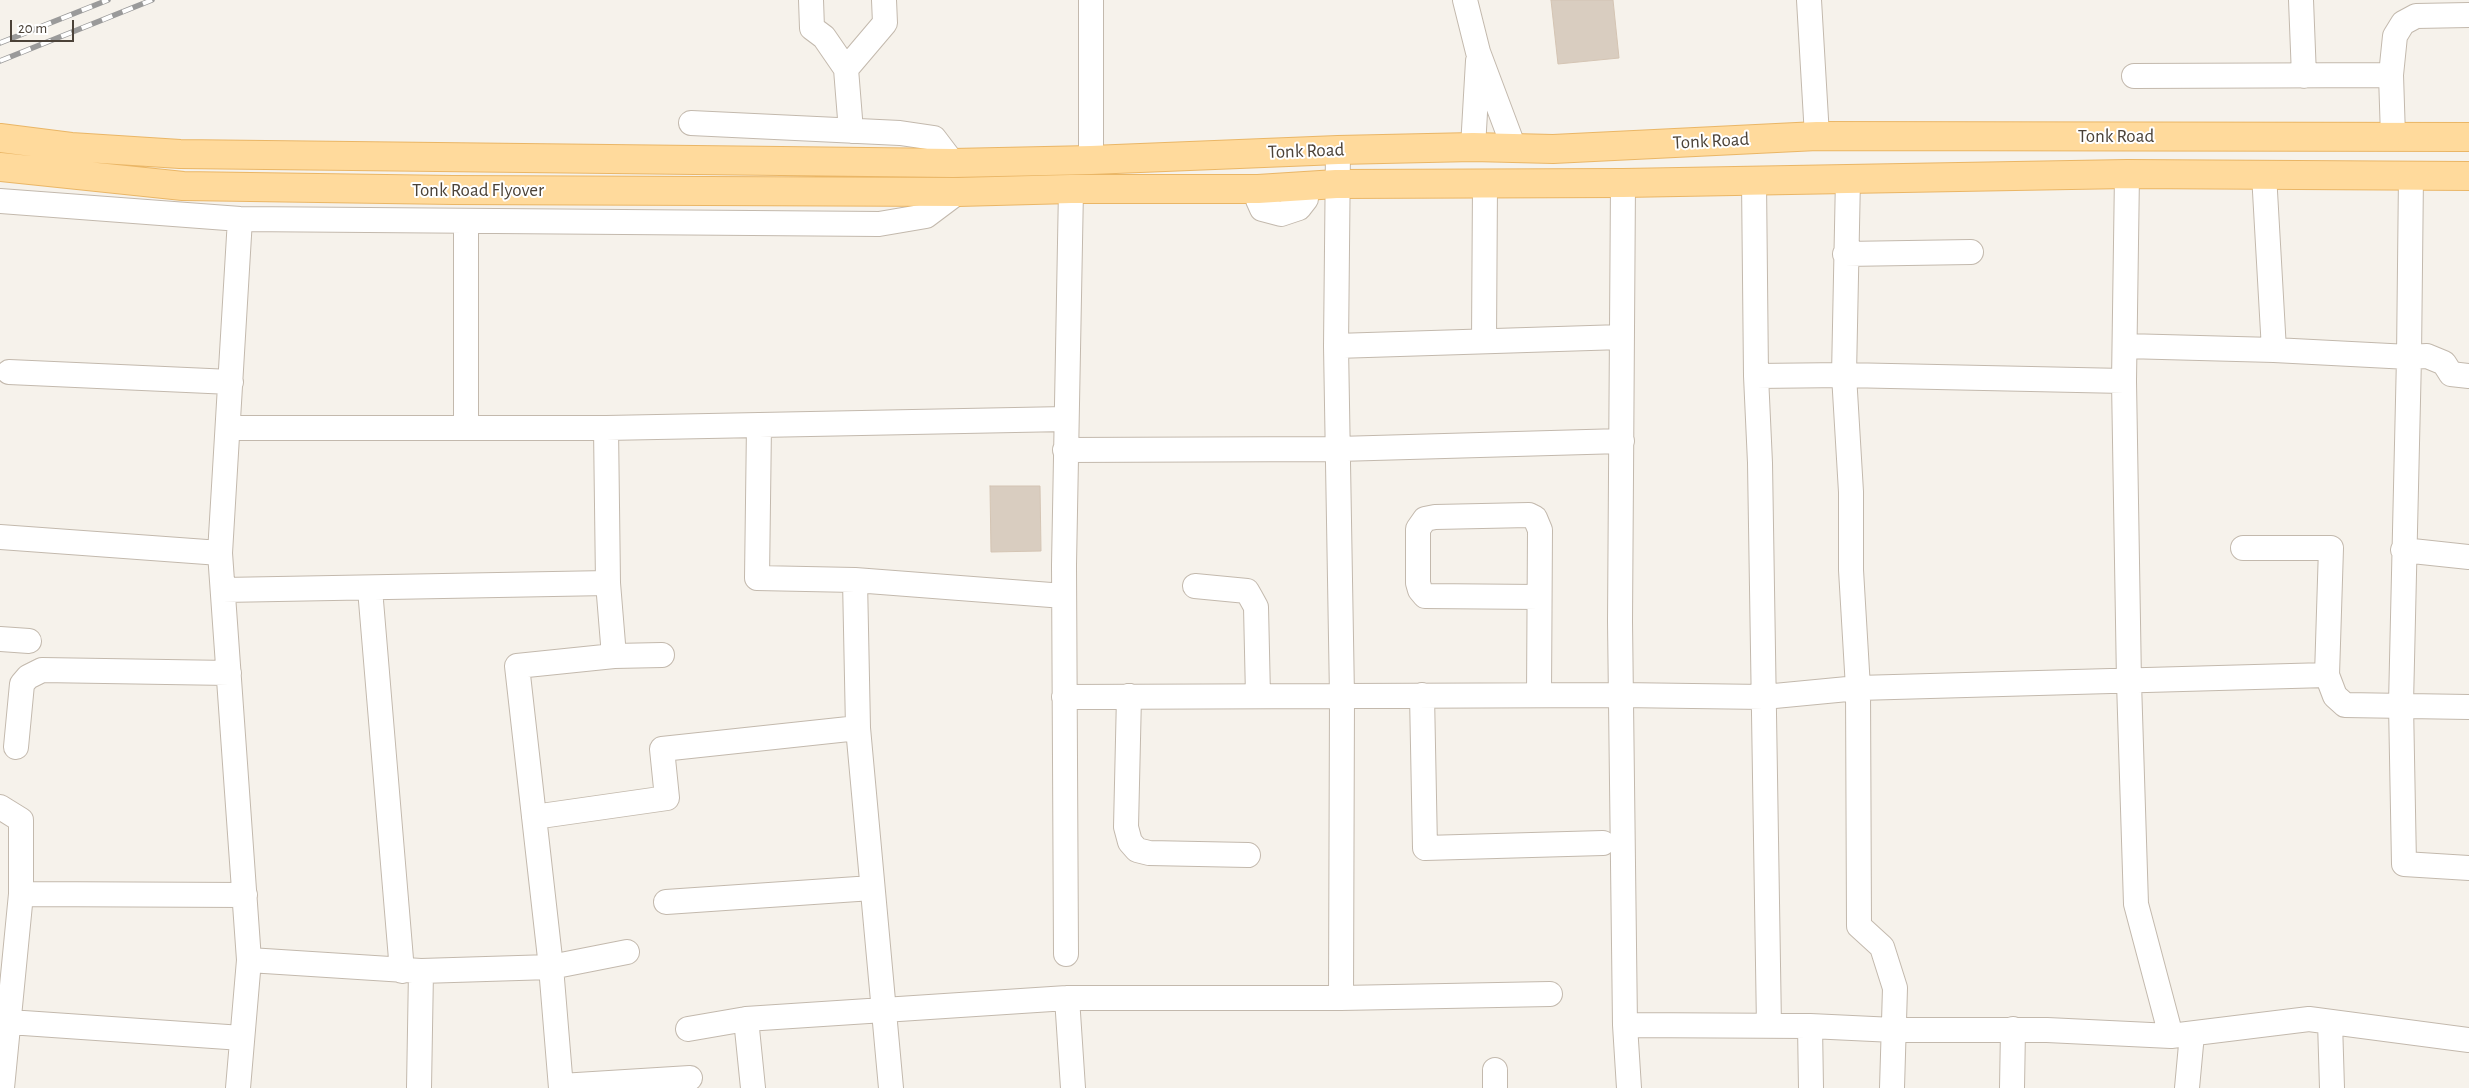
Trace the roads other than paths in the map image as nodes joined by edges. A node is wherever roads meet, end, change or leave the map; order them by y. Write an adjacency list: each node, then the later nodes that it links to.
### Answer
1 (811, 0): 9 (street)
2 (884, 0): 9 (street)
3 (1092, 0): 22 (street)
4 (1465, 0): 8 (street)
5 (1809, 0): 15 (street)
6 (2301, 0): 12 (street)
7 (2469, 14): 10 (street)
8 (1478, 52): 19 (street); 20 (street)
9 (846, 69): 14 (street)
10 (2391, 74): 12 (street); 16 (street)
11 (2134, 76): 12 (street)
12 (2304, 76)
13 (692, 123): 14 (street)
14 (851, 131): 23 (street)
15 (1817, 136): 16 (main road, Tonk Road); 20 (main road, Tonk Road)
16 (2393, 136): 17 (main road, Tonk Road)
17 (2469, 136)
18 (0, 138): 23 (main road, Tonk Road Flyover)
19 (1473, 147): 20 (main road, Tonk Road); 21 (main road, Tonk Road)
20 (1514, 148)
21 (1338, 150): 22 (main road, Tonk Road); 32 (street)
22 (1090, 160): 23 (main road, Tonk Road)
23 (953, 163)
24 (0, 166): 35 (main road, Tonk Road Flyover)
25 (2127, 174): 26 (main road, Tonk Road); 29 (main road, Tonk Road); 44 (street)
26 (2264, 174): 27 (main road, Tonk Road); 45 (street)
27 (2411, 175): 28 (main road, Tonk Road); 46 (street)
28 (2469, 176)
29 (1848, 178): 30 (main road, Tonk Road); 40 (street)
30 (1754, 181): 31 (main road, Tonk Road); 49 (street)
31 (1623, 183): 33 (main road, Tonk Road); 41 (street)
32 (1336, 184): 33 (main road, Tonk Road); 34 (main road, Tonk Road); 43 (street)
33 (1485, 184): 42 (street)
34 (1071, 189): 35 (main road, Tonk Road); 53 (street)
35 (958, 192): 38 (street)
36 (0, 201): 37 (street)
37 (240, 220): 38 (street); 52 (street)
38 (466, 221): 56 (street)
39 (1971, 252): 40 (street)
40 (1845, 254): 48 (street)
41 (1622, 337): 42 (street); 58 (street)
42 (1484, 341): 43 (street)
43 (1336, 346): 59 (street)
44 (2125, 346): 45 (street); 51 (street)
45 (2274, 350): 46 (street)
46 (2409, 357): 50 (street); 63 (street)
47 (9, 372): 52 (street)
48 (1844, 375): 49 (street); 51 (street); 80 (street)
49 (1756, 376): 88 (street)
50 (2469, 376)
51 (2124, 381): 79 (street)
52 (231, 382): 55 (street)
53 (1066, 419): 54 (street); 60 (street)
54 (759, 425): 57 (street); 66 (street)
55 (228, 428): 56 (street); 64 (street)
56 (466, 428): 57 (street)
57 (606, 428): 67 (street)
58 (1622, 441): 59 (street); 82 (street)
59 (1338, 449): 60 (street); 85 (street)
60 (1065, 450): 71 (street)
61 (0, 537): 64 (street)
62 (2242, 548): 78 (street)
63 (2403, 550): 65 (street); 89 (street)
64 (220, 553): 70 (street)
65 (2469, 557)
66 (855, 580): 71 (street); 91 (street)
67 (608, 583): 69 (street); 76 (street)
68 (1196, 586): 84 (street)
69 (370, 589): 70 (street); 107 (street)
70 (223, 590): 77 (street)
71 (1064, 596): 87 (street)
72 (1539, 597): 72 (street); 81 (street)
73 (0, 639): 74 (street)
74 (29, 641)
75 (662, 655): 76 (street)
76 (614, 656): 94 (street)
77 (229, 673): 92 (street); 100 (street)
78 (2327, 675): 79 (street); 89 (street)
79 (2129, 682): 80 (street); 121 (street)
80 (1858, 688): 88 (street); 120 (street)
81 (1539, 695): 82 (street); 86 (street)
82 (1621, 695): 88 (street); 115 (street)
83 (1129, 696): 84 (street); 87 (street); 96 (street)
84 (1258, 696): 85 (street)
85 (1342, 696): 86 (street); 110 (street)
86 (1422, 696): 95 (street)
87 (1064, 697): 103 (street)
88 (1764, 697): 116 (street)
89 (2401, 704): 90 (street); 97 (street)
90 (2469, 706)
91 (858, 728): 94 (street); 98 (street)
92 (16, 747)
93 (0, 807): 99 (street)
94 (534, 817): 106 (street)
95 (1604, 843)
96 (1248, 855)
97 (2469, 868)
98 (872, 888): 101 (street); 111 (street)
99 (21, 894): 100 (street); 104 (street)
100 (245, 895): 105 (street)
101 (666, 902)
102 (627, 952): 106 (street)
103 (1066, 954)
104 (8, 958): 113 (street)
105 (249, 960): 107 (street); 122 (street)
106 (551, 967): 107 (street); 125 (street)
107 (411, 971): 128 (street)
108 (1550, 994): 110 (street)
109 (1067, 998): 110 (street); 111 (street); 131 (street)
110 (1341, 998)
111 (882, 1011): 112 (street); 130 (street)
112 (746, 1019): 118 (street); 129 (street)
113 (9, 1022): 122 (street); 126 (street)
114 (2330, 1022): 121 (street); 123 (street); 137 (street)
115 (1625, 1025): 116 (street); 132 (street)
116 (1769, 1026): 117 (street)
117 (1810, 1026): 120 (street); 133 (street)
118 (688, 1028)
119 (2013, 1029): 120 (street); 121 (street); 135 (street)
120 (1894, 1030): 134 (street)
121 (2182, 1035): 136 (street)
122 (242, 1038): 127 (street)
123 (2469, 1040)
124 (690, 1078): 125 (street)
125 (561, 1087)
126 (2, 1088)
127 (238, 1088)
128 (419, 1088)
129 (752, 1088)
130 (891, 1088)
131 (1073, 1088)
132 (1629, 1088)
133 (1811, 1088)
134 (1892, 1088)
135 (2012, 1088)
136 (2187, 1088)
137 (2332, 1088)

